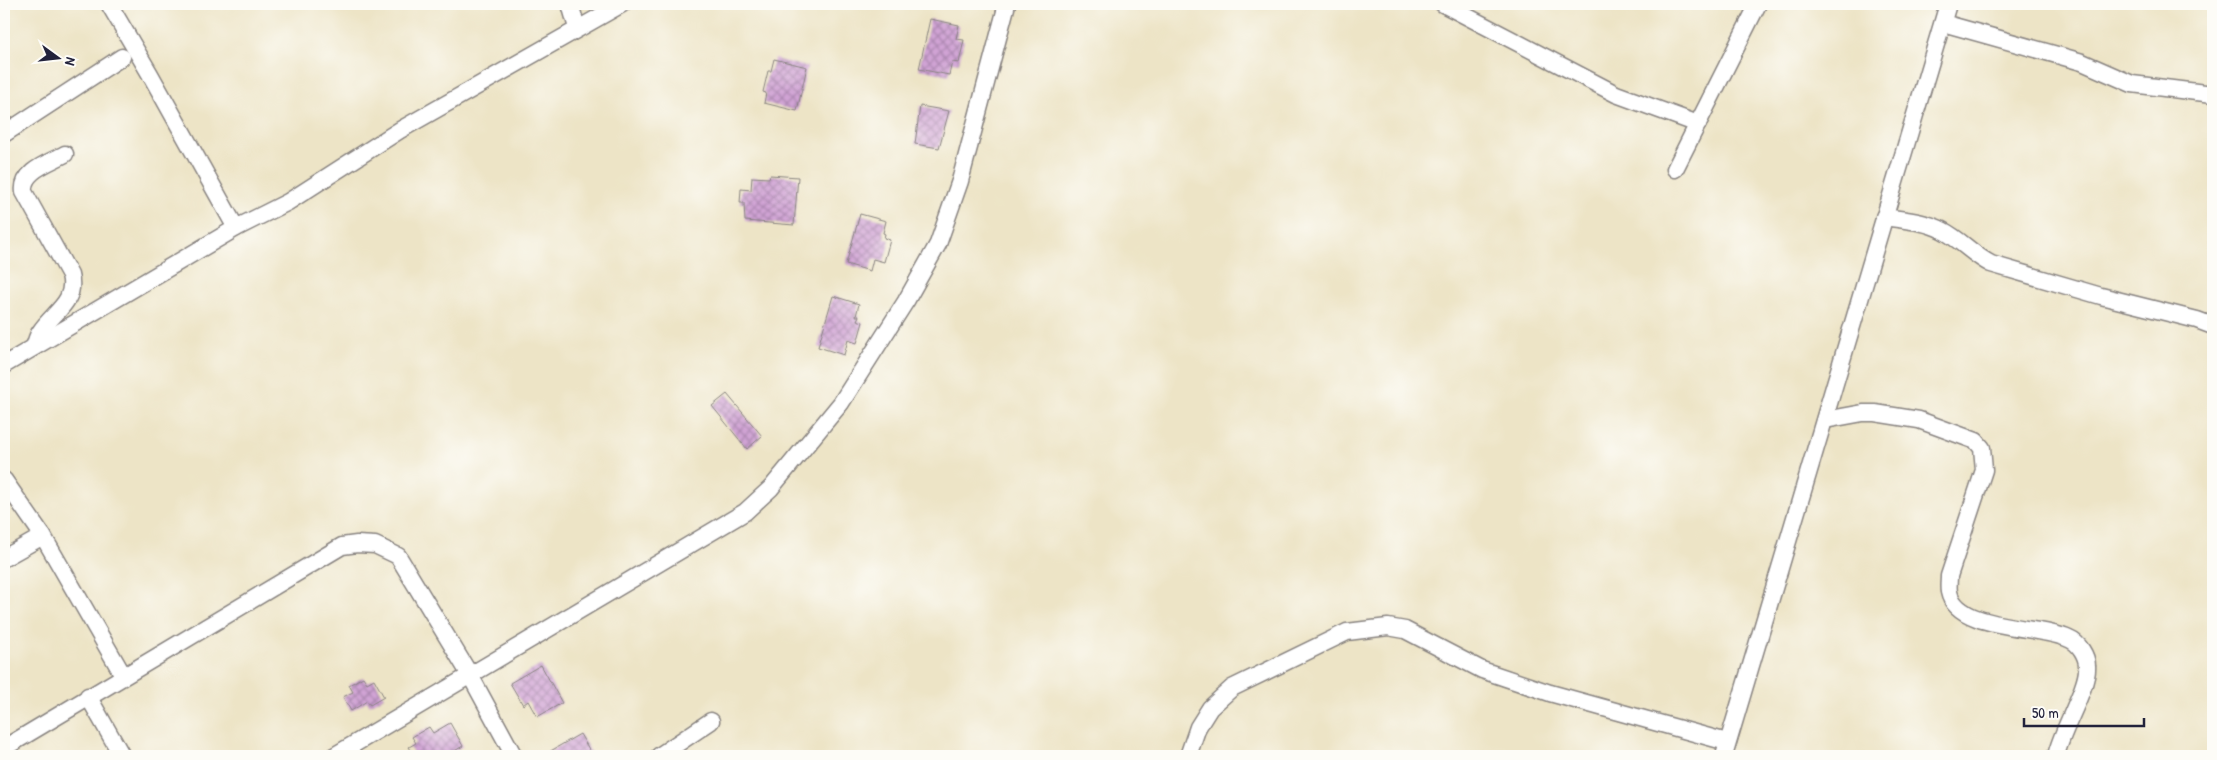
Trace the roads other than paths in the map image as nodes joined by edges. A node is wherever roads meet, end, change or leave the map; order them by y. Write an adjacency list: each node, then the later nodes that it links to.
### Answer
1 (109, 4): 17 (street)
2 (570, 4): 9 (street)
3 (622, 4): 9 (street)
4 (1007, 4): 26 (street)
5 (1443, 4): 12 (street)
6 (1758, 4): 12 (street)
7 (1948, 4): 8 (street)
8 (1943, 22): 11 (street); 16 (street)
9 (577, 28): 17 (street)
10 (122, 57): 13 (street)
11 (2213, 94)
12 (1698, 124): 15 (street)
13 (4, 134)
14 (65, 154): 19 (street)
15 (1674, 169)
16 (1884, 217): 18 (street); 21 (street)
17 (236, 228): 19 (street)
18 (2213, 326)
19 (34, 347): 20 (street)
20 (4, 366)
21 (1825, 420): 30 (street); 36 (street)
22 (4, 480): 23 (street)
23 (42, 536): 24 (street); 25 (street)
24 (4, 558)
25 (124, 675): 26 (street); 27 (street)
26 (470, 675): 32 (street); 33 (street)
27 (88, 696): 29 (street); 31 (street)
28 (711, 721): 34 (street)
29 (4, 748)
30 (1726, 749): 35 (street)
31 (122, 756)
32 (334, 756)
33 (514, 756)
34 (659, 756)
35 (1188, 756)
36 (2056, 756)

